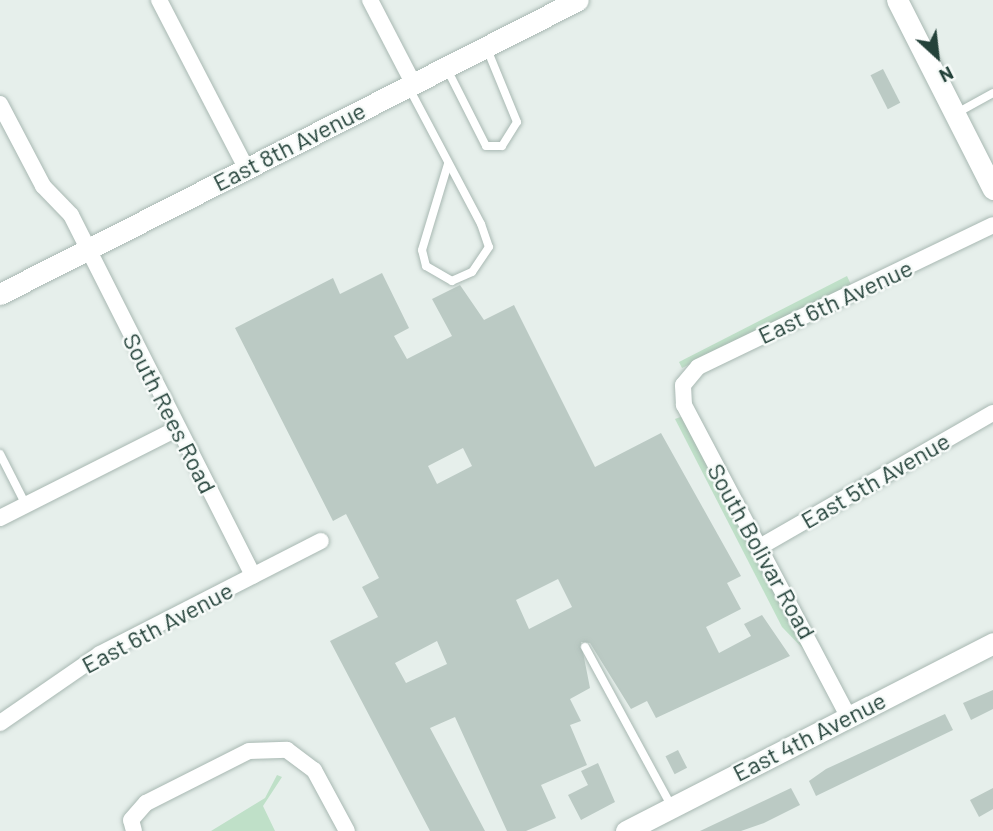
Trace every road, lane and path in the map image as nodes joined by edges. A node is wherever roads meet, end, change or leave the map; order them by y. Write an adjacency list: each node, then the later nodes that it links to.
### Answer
1 (159, 0): 12 (street)
2 (370, 0): 7 (street)
3 (578, 0): 5 (street, East 8th Avenue)
4 (897, 0): 10 (street)
5 (485, 47): 6 (street, East 8th Avenue); 6 (lane)
6 (446, 66): 7 (street, East 8th Avenue)
7 (411, 84): 11 (lane); 12 (street, East 8th Avenue)
8 (993, 93): 10 (lane)
9 (0, 104): 15 (street, South Rees Road)
10 (955, 114): 13 (street)
11 (448, 164): 11 (lane)
12 (246, 168): 15 (street, East 8th Avenue)
13 (993, 189)
14 (993, 225): 17 (street, East 6th Avenue)
15 (88, 249): 16 (street, East 8th Avenue); 19 (street, South Rees Road)
16 (0, 294)
17 (683, 385): 24 (street, South Bolivar Road)
18 (993, 413): 24 (street, East 5th Avenue)
19 (178, 428): 21 (street); 25 (street, South Rees Road)
20 (0, 454): 21 (lane)
21 (26, 505): 22 (street)
22 (0, 518)
23 (321, 541): 25 (street, East 6th Avenue)
24 (758, 548): 28 (street, South Bolivar Road)
25 (253, 576): 29 (street, East 6th Avenue)
26 (993, 643): 28 (street, East 4th Avenue)
27 (585, 647): 30 (lane)
28 (848, 716): 30 (street, East 4th Avenue)
29 (0, 722)
30 (672, 807): 33 (street, East 4th Avenue)
31 (133, 826): 32 (street)
32 (347, 831)
33 (626, 831)

